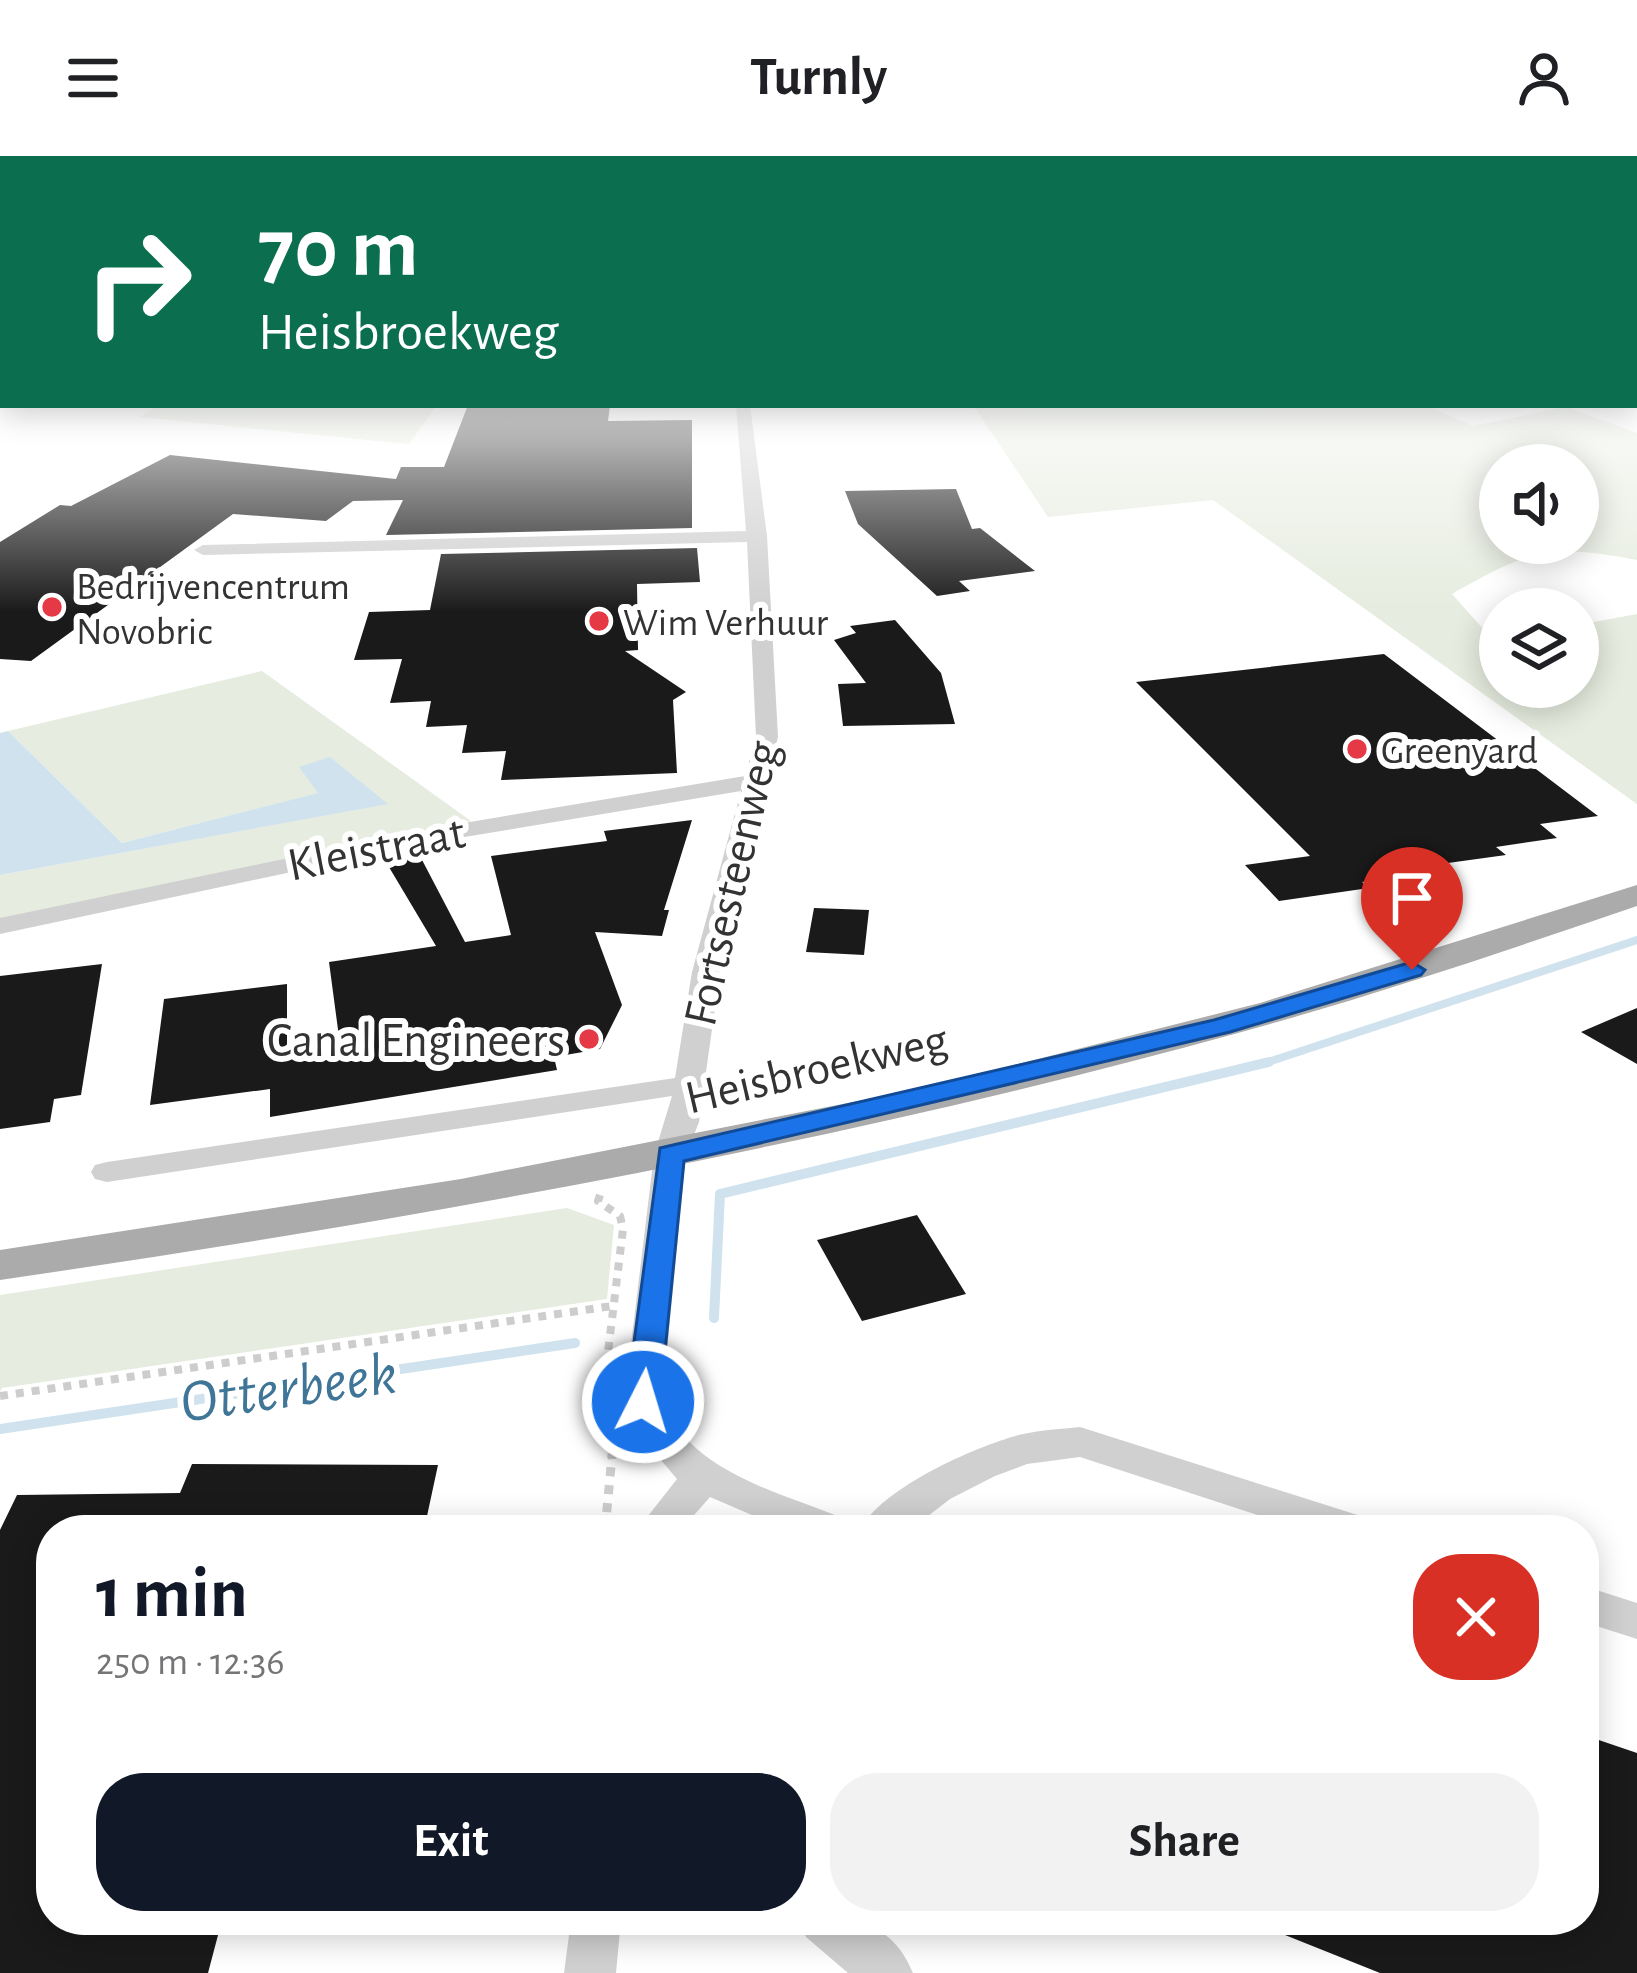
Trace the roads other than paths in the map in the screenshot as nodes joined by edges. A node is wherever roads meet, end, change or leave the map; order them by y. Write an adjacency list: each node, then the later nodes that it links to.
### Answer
1 (747, 443): 2 (street, Fortsesteenweg)
2 (758, 536): 3 (street); 4 (street, Fortsesteenweg)
3 (203, 550)
4 (754, 782): 6 (street, Kleistraat); 7 (street, Fortsesteenweg)
5 (1637, 895): 8 (main road, Heisbroekweg)
6 (0, 926)
7 (688, 1085): 8 (street, Fortsesteenweg); 9 (street)
8 (670, 1155): 10 (main road, Heisbroekweg); 11 (street, Fortsesteenweg)
9 (107, 1172)
10 (0, 1265)
11 (703, 1477): 12 (street); 13 (street)
12 (670, 1515)
13 (793, 1515)
14 (900, 1515): 15 (street)
15 (1306, 1515)
16 (1599, 1609): 17 (street)
17 (1637, 1622)
18 (594, 1935): 20 (street)
19 (842, 1935): 21 (street)
20 (590, 1973)
21 (887, 1973)

